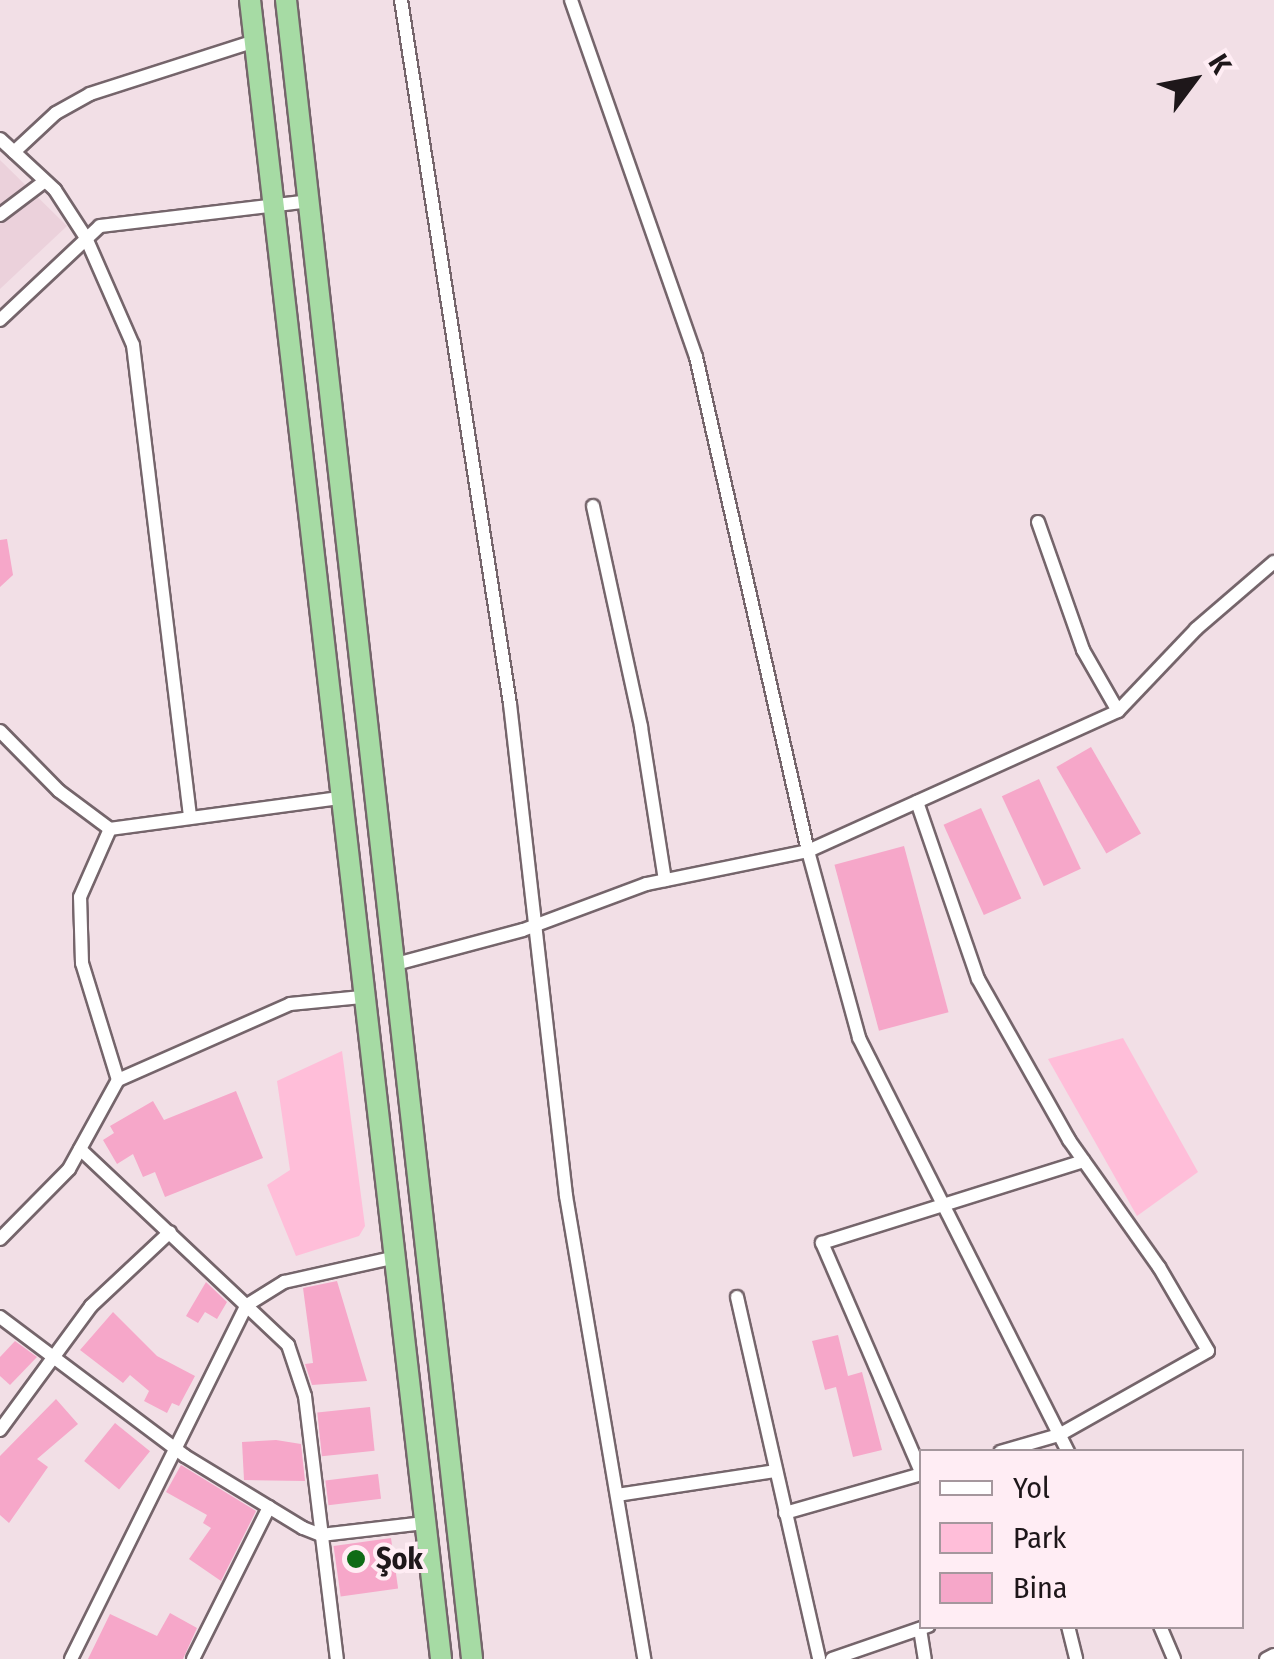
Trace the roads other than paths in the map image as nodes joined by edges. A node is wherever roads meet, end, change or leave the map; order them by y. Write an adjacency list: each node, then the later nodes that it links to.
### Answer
1 (250, 0): 5 (highway)
2 (286, 0): 9 (highway)
3 (401, 0): 25 (street)
4 (570, 0): 23 (street)
5 (255, 42): 7 (street); 10 (highway)
6 (0, 139): 7 (street)
7 (14, 152): 8 (street)
8 (45, 181): 11 (street); 12 (street)
9 (309, 200): 10 (street); 26 (highway)
10 (273, 205): 12 (street); 19 (highway)
11 (0, 215)
12 (86, 238): 13 (street); 21 (street)
13 (0, 320)
14 (593, 506): 24 (street)
15 (1038, 522): 17 (street)
16 (1274, 562): 17 (street)
17 (1118, 711): 20 (street)
18 (0, 731): 22 (street)
19 (339, 798): 21 (street); 27 (highway)
20 (917, 802): 23 (street); 30 (street)
21 (190, 814): 22 (street)
22 (110, 829): 28 (street)
23 (808, 851): 24 (street); 31 (street)
24 (665, 880): 25 (street)
25 (531, 927): 26 (street); 47 (street)
26 (396, 964): 61 (highway)
27 (362, 997): 28 (street); 34 (highway)
28 (118, 1080): 29 (street)
29 (80, 1148): 32 (street); 33 (street)
30 (1083, 1161): 31 (street); 40 (street)
31 (941, 1202): 40 (street); 44 (street)
32 (170, 1232): 36 (street); 38 (street)
33 (0, 1240)
34 (392, 1258): 36 (street); 50 (highway)
35 (737, 1297): 45 (street)
36 (247, 1305): 41 (street); 51 (street)
37 (0, 1317): 38 (street)
38 (55, 1358): 39 (street); 41 (street)
39 (0, 1430)
40 (1059, 1434): 42 (street); 43 (street)
41 (175, 1448): 48 (street); 57 (street)
42 (1010, 1449)
43 (1066, 1449)
44 (919, 1467)
45 (776, 1471): 47 (street); 49 (street)
46 (919, 1475): 49 (street)
47 (617, 1496): 62 (street)
48 (269, 1507): 51 (street); 58 (street)
49 (786, 1513): 63 (street)
50 (424, 1523): 51 (street); 60 (highway)
51 (321, 1535): 59 (street)
52 (921, 1629): 64 (street)
53 (924, 1629): 65 (street)
54 (1069, 1629): 66 (street)
55 (1161, 1629): 67 (street)
56 (1274, 1655): 68 (street)
57 (71, 1659)
58 (193, 1659)
59 (336, 1659)
60 (440, 1659)
61 (472, 1659)
62 (644, 1659)
63 (819, 1659)
64 (832, 1659)
65 (925, 1659)
66 (1076, 1659)
67 (1174, 1659)
68 (1266, 1659)

